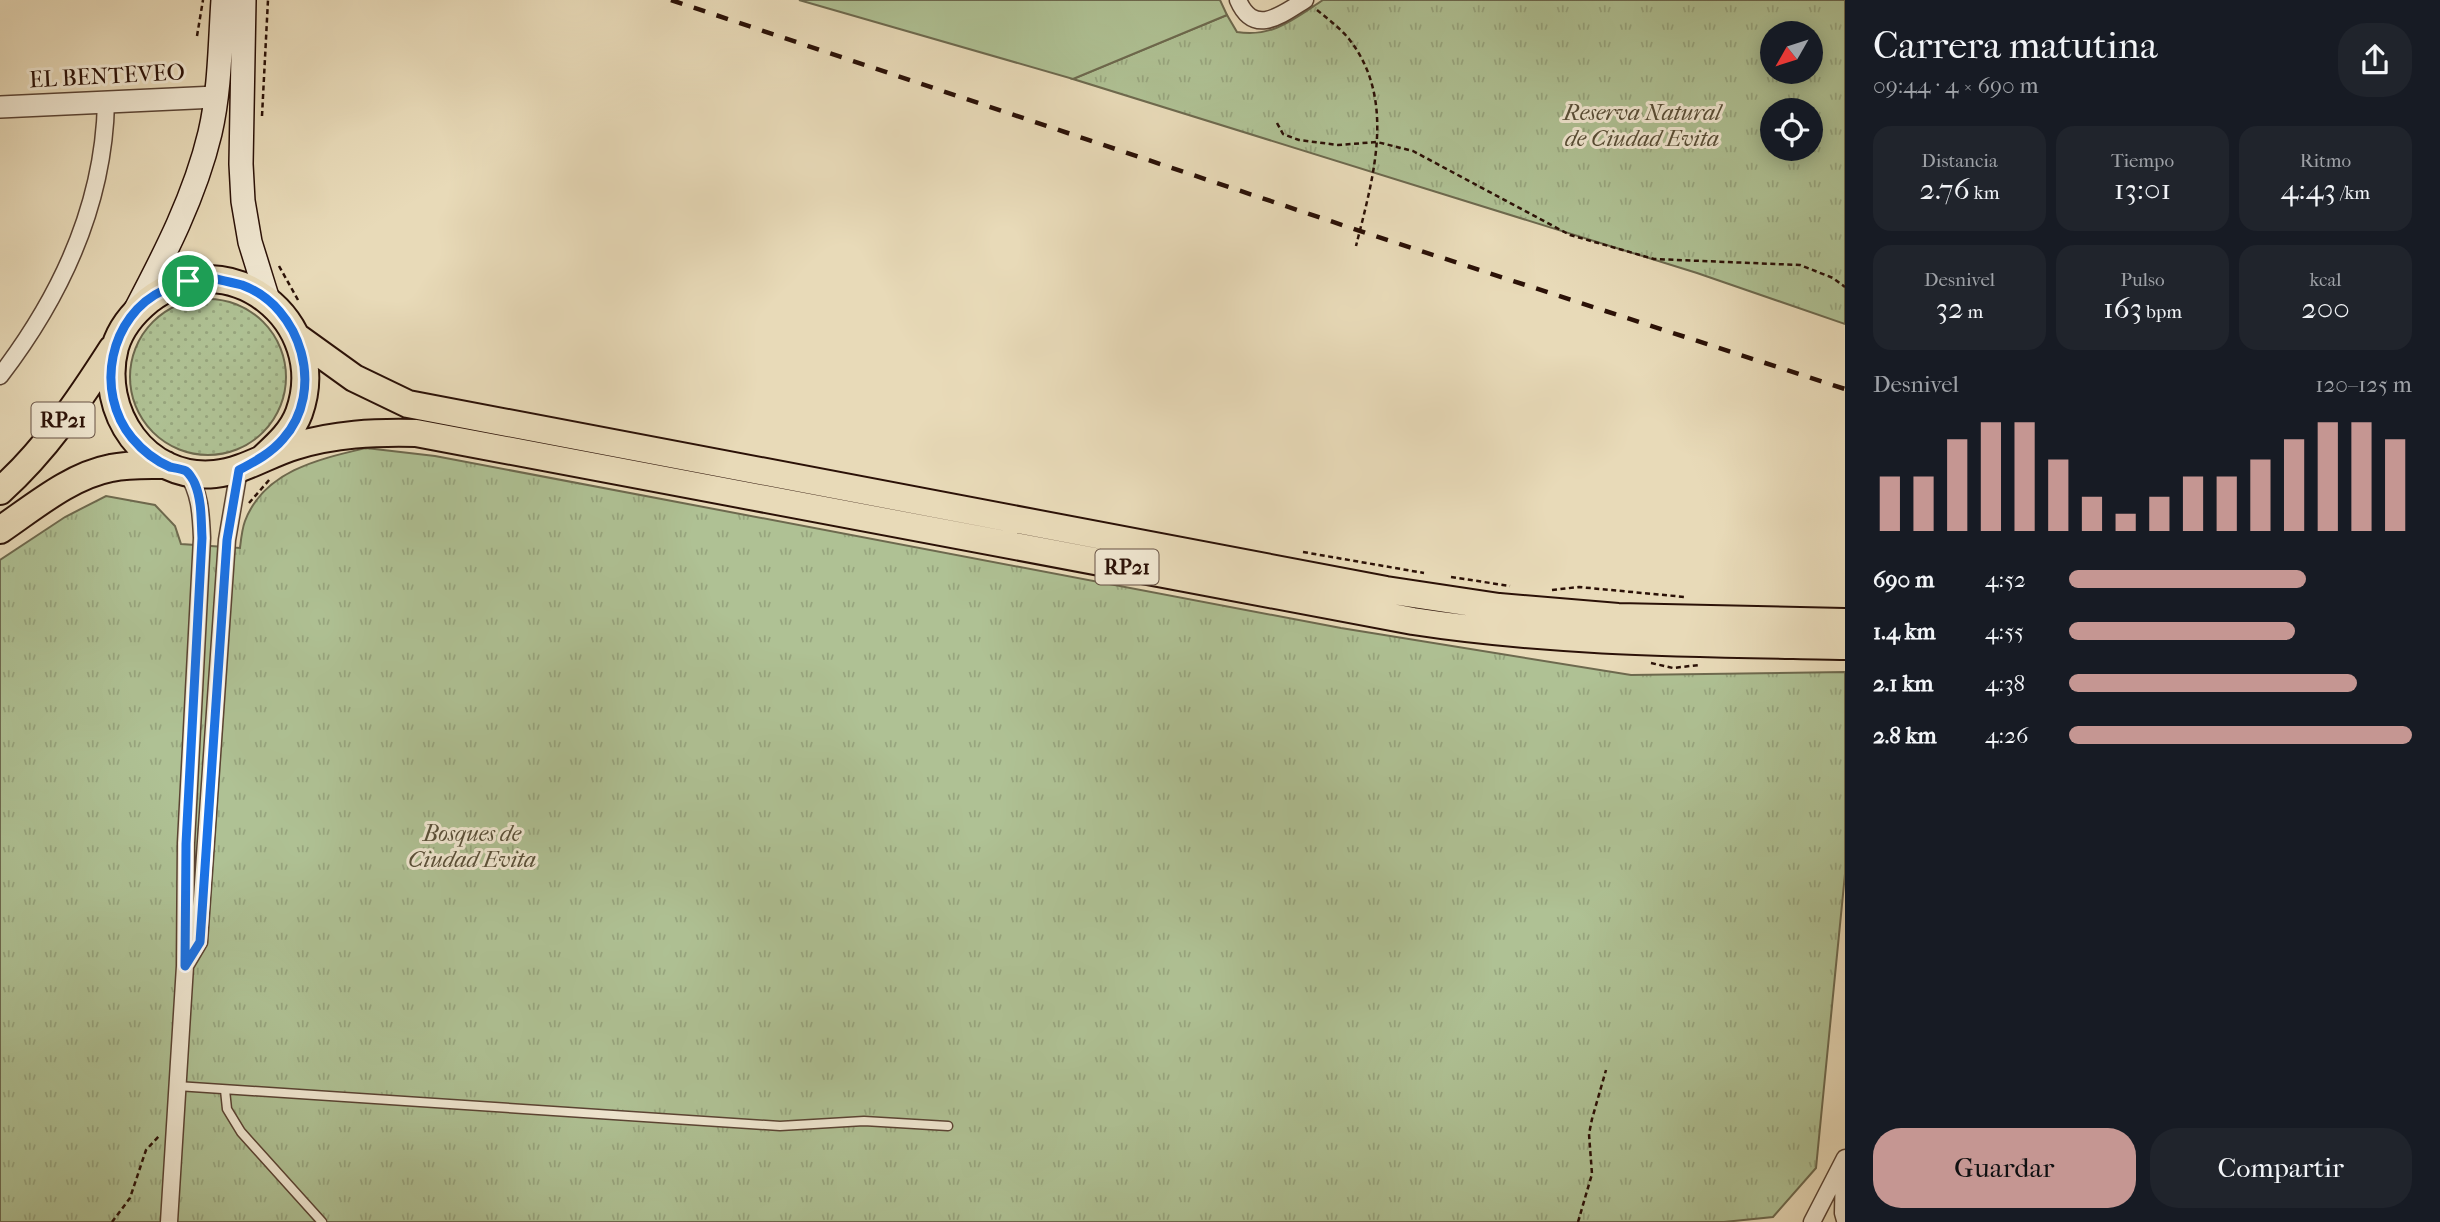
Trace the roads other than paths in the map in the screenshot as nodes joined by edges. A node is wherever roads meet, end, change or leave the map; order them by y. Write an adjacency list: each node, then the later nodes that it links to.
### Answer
1 (223, 0): 5 (main road)
2 (244, 0): 8 (main road)
3 (1309, 3): 4 (street)
4 (1239, 4)
5 (216, 97): 6 (street, EL BENTEVEO); 9 (main road)
6 (106, 102): 7 (street, EL BENTEVEO); 12 (street)
7 (0, 107)
8 (268, 300): 9 (main road, RP21); 10 (main road, RP21)
9 (135, 311): 11 (main road, RP21)
10 (297, 337): 13 (main road, RP21); 18 (main road, RP21)
11 (117, 341): 14 (main road, RP21); 16 (main road, RP21)
12 (0, 376)
13 (263, 458): 15 (main road, RP21); 19 (main road, RP21)
14 (176, 468): 15 (main road, RP21); 17 (main road, RP21); 20 (street)
15 (239, 470): 20 (street)
16 (0, 491)
17 (0, 530)
18 (1845, 622)
19 (1845, 646)
20 (185, 966): 21 (street)
21 (177, 1086): 22 (lane); 26 (street)
22 (225, 1090): 23 (lane); 27 (lane)
23 (948, 1126)
24 (1845, 1160): 25 (street); 28 (street)
25 (1845, 1220)
26 (169, 1222)
27 (322, 1222)
28 (1812, 1222)

